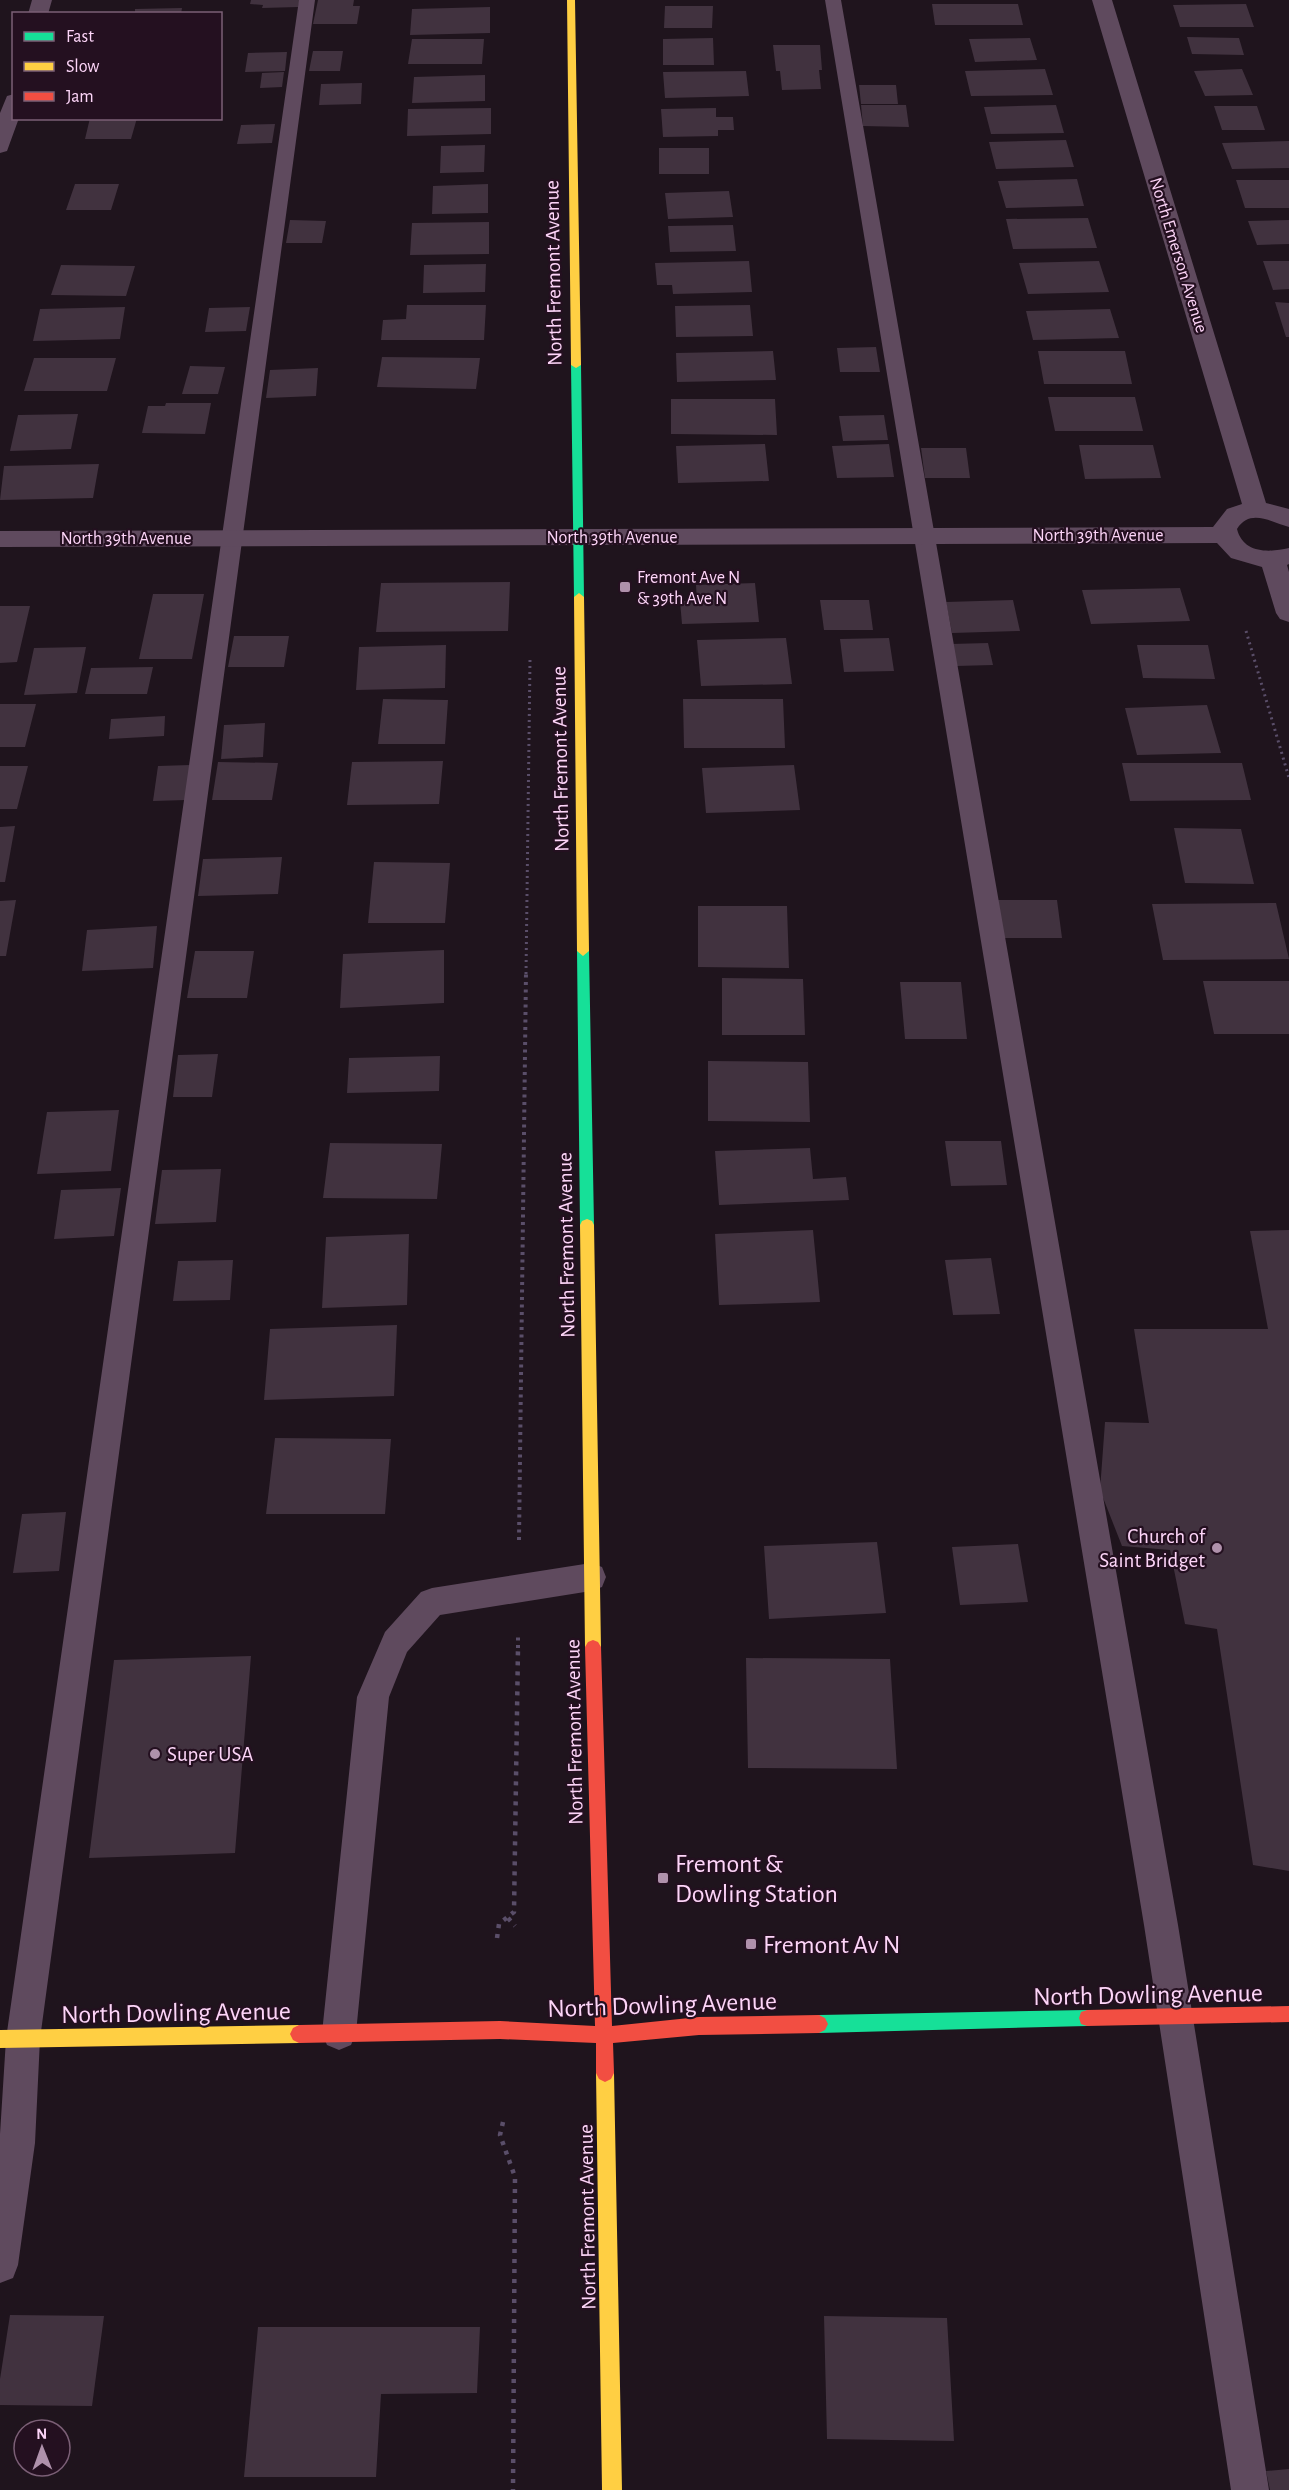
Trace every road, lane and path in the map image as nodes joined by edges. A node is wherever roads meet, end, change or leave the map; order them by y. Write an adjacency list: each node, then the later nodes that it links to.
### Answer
1 (307, 0): 11 (lane)
2 (571, 0): 12 (street, North Fremont Avenue)
3 (833, 0): 10 (lane)
4 (1102, 0): 7 (street, North Emerson Avenue)
5 (12, 107): 6 (street)
6 (0, 147)
7 (1256, 510): 8 (street); 9 (street)
8 (1289, 519)
9 (1225, 535): 10 (street, North 39th Avenue); 14 (street)
10 (924, 536): 12 (street, North 39th Avenue); 25 (lane)
11 (233, 537): 12 (street, North 39th Avenue); 13 (street, North 39th Avenue); 28 (lane)
12 (578, 537): 19 (street, North Fremont Avenue)
13 (0, 539)
14 (1281, 557): 15 (street)
15 (1289, 613)
16 (1246, 631): 18 (path)
17 (530, 656): 20 (path)
18 (1289, 777)
19 (591, 1577): 20 (lane); 27 (street, North Fremont Avenue)
20 (518, 1588): 21 (path); 26 (lane)
21 (508, 1918): 22 (path); 23 (path)
22 (515, 1926)
23 (497, 1938)
24 (1289, 2014): 25 (street, North Dowling Avenue)
25 (1176, 2017): 27 (street, North Dowling Avenue); 33 (lane)
26 (339, 2033): 27 (street, North Dowling Avenue); 28 (street, North Dowling Avenue)
27 (603, 2035): 32 (street, North Fremont Avenue)
28 (12, 2039): 30 (lane)
29 (502, 2122): 31 (path)
30 (0, 2265)
31 (513, 2490)
32 (612, 2490)
33 (1250, 2490)

